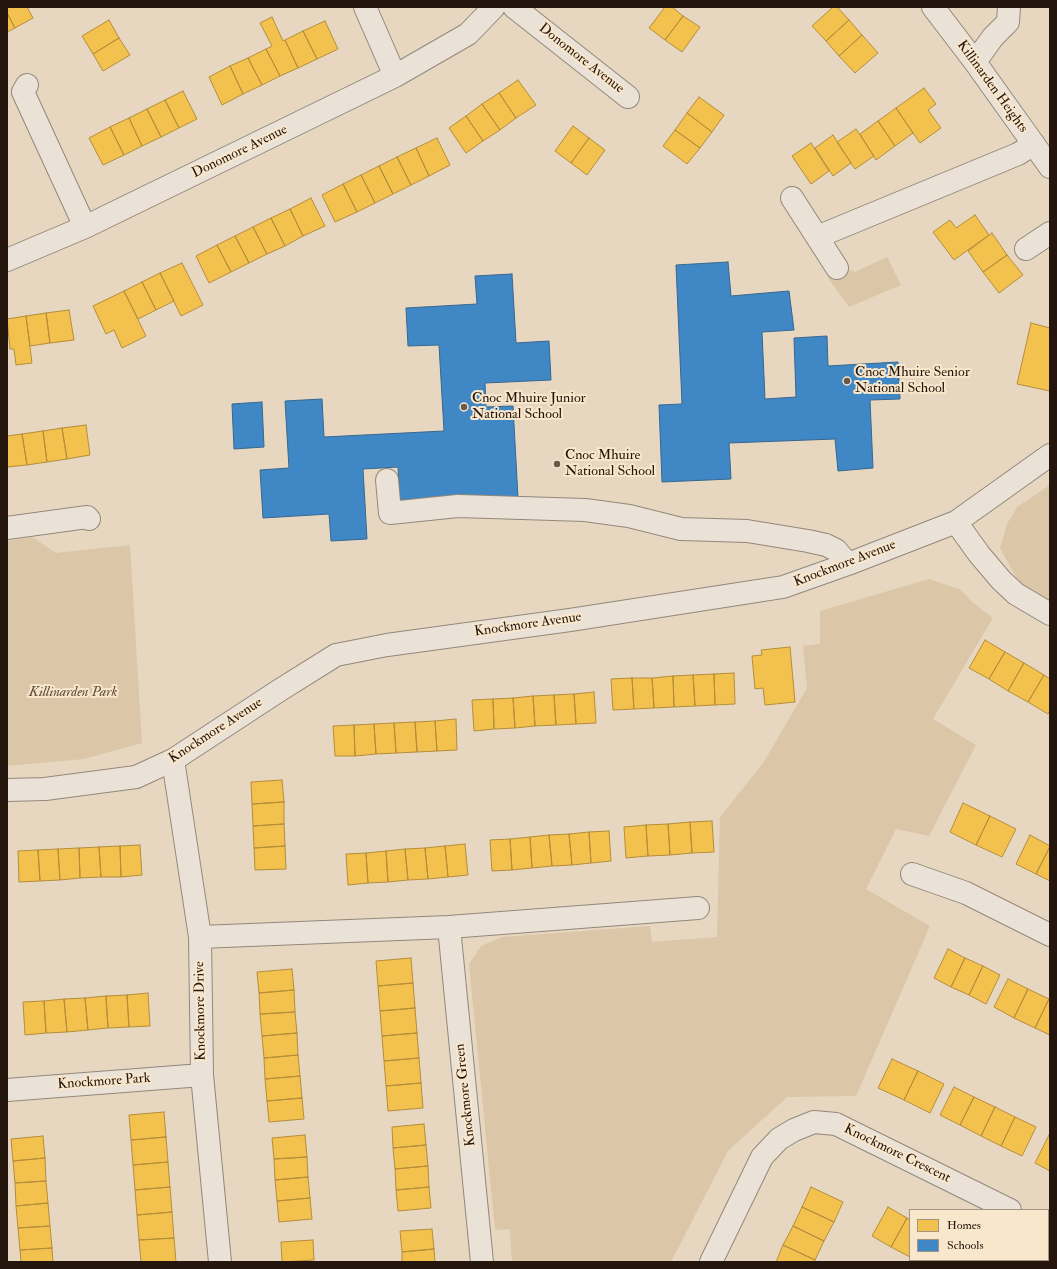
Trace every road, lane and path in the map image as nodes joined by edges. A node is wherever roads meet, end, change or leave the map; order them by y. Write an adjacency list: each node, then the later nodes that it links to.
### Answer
1 (365, 7): 7 (street)
2 (494, 7): 7 (street, Donomore Avenue)
3 (514, 7): 9 (street, Donomore Avenue)
4 (933, 7): 6 (street, Killinarden Heights)
5 (1009, 7): 6 (street)
6 (975, 62): 10 (street, Killinarden Heights)
7 (395, 76): 13 (street, Donomore Avenue)
8 (27, 85): 13 (street)
9 (628, 97)
10 (1034, 144): 11 (street, Killinarden Heights); 15 (street)
11 (1050, 168)
12 (792, 198): 15 (street)
13 (85, 227): 17 (street, Donomore Avenue)
14 (1050, 233): 16 (street)
15 (817, 237): 18 (street)
16 (1026, 249)
17 (7, 260)
18 (837, 268)
19 (1050, 455): 22 (street, Knockmore Avenue)
20 (387, 480): 24 (street)
21 (89, 519): 23 (street)
22 (956, 522): 24 (street, Knockmore Avenue); 25 (street)
23 (7, 528)
24 (848, 564): 26 (street, Knockmore Avenue)
25 (1050, 614)
26 (173, 760): 27 (street, Knockmore Avenue); 32 (street, Knockmore Drive)
27 (7, 790)
28 (912, 874): 31 (street)
29 (698, 908): 30 (street)
30 (449, 927): 32 (street); 37 (street, Knockmore Green)
31 (1050, 935)
32 (200, 937): 33 (street, Knockmore Drive)
33 (202, 1075): 34 (street, Knockmore Park); 36 (street, Knockmore Drive)
34 (7, 1090)
35 (1008, 1209): 38 (street, Knockmore Crescent)
36 (220, 1262)
37 (482, 1262)
38 (711, 1262)

